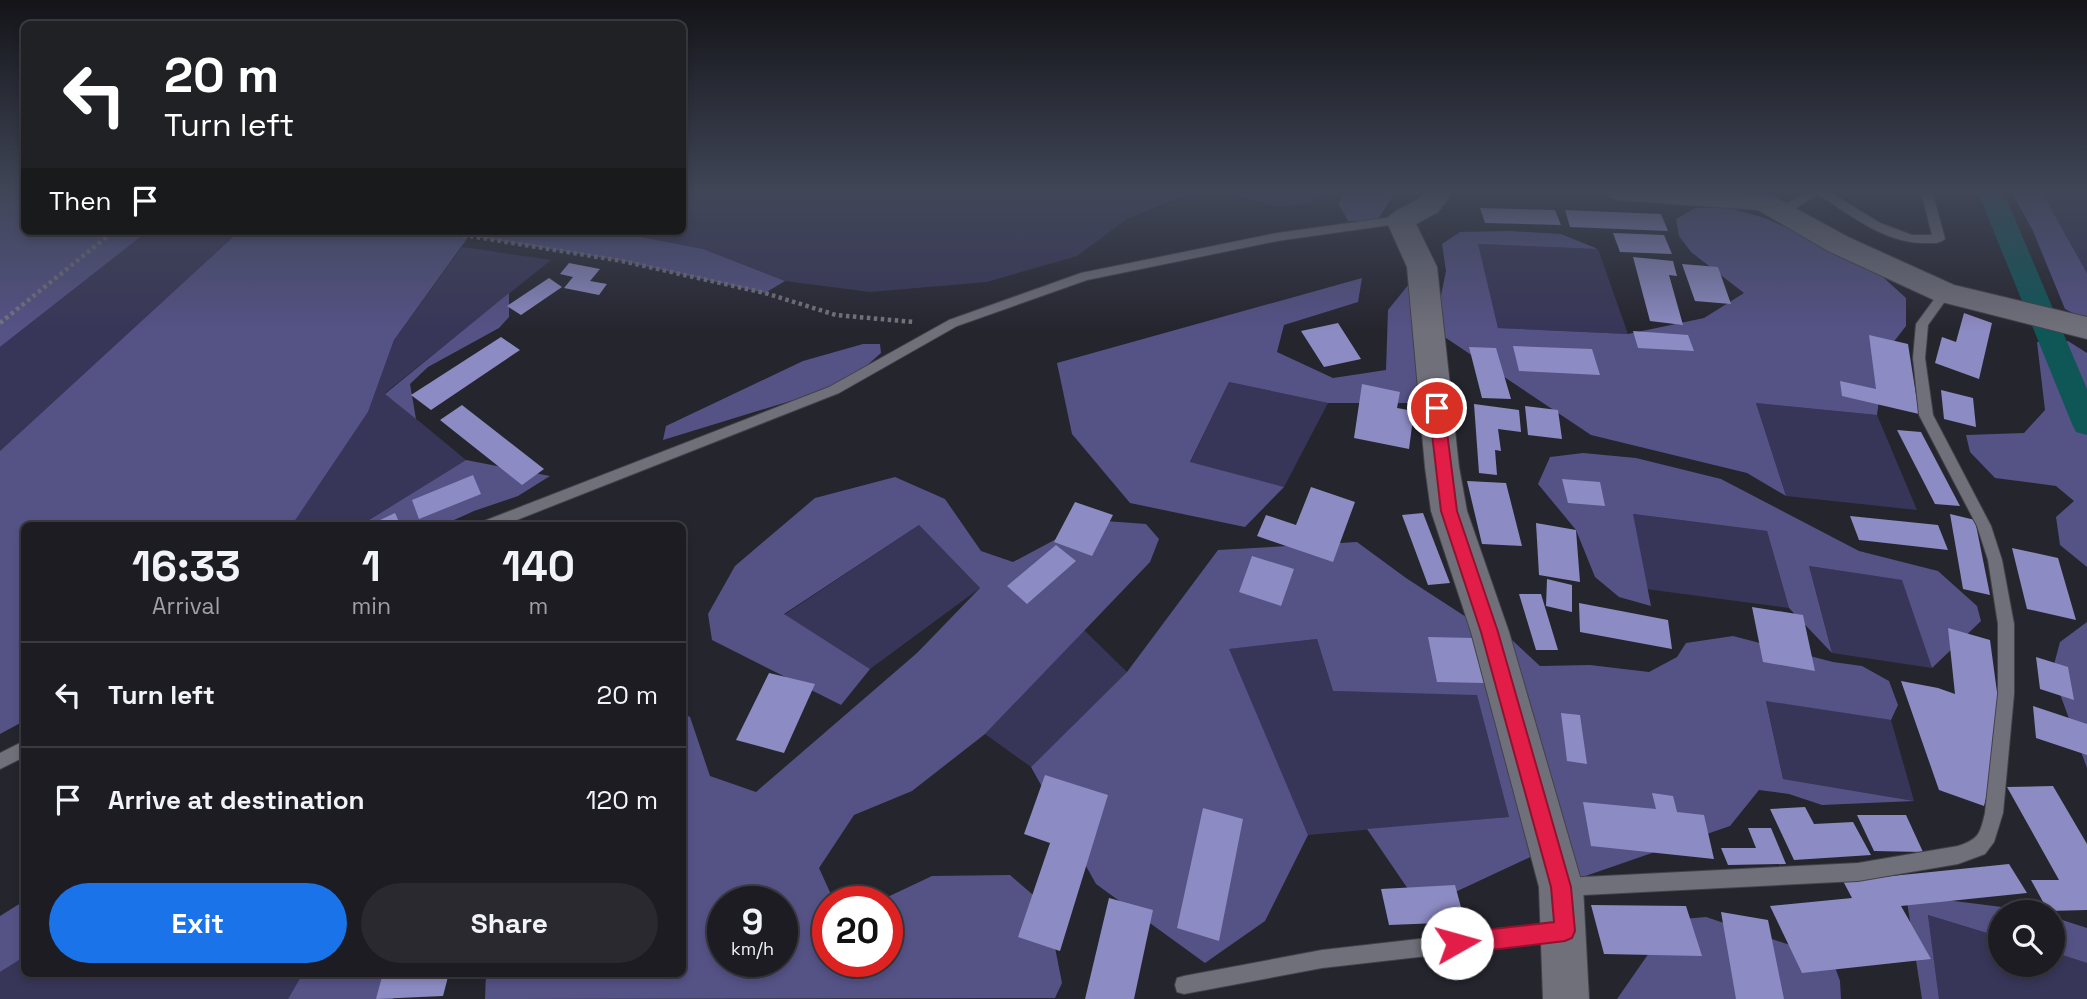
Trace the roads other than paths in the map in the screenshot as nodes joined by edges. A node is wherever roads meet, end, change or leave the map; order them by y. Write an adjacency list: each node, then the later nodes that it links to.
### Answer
1 (1275, 238): 8 (lane)
2 (1408, 238): 11 (street)
3 (1828, 238): 6 (street)
4 (1907, 238): 5 (lane)
5 (1939, 238)
6 (1945, 293): 7 (street); 11 (lane)
7 (2087, 328)
8 (497, 522)
9 (21, 750): 10 (lane)
10 (0, 761)
11 (1561, 887): 12 (street)
12 (1565, 931): 13 (lane); 14 (street)
13 (1184, 985)
14 (1566, 999)

